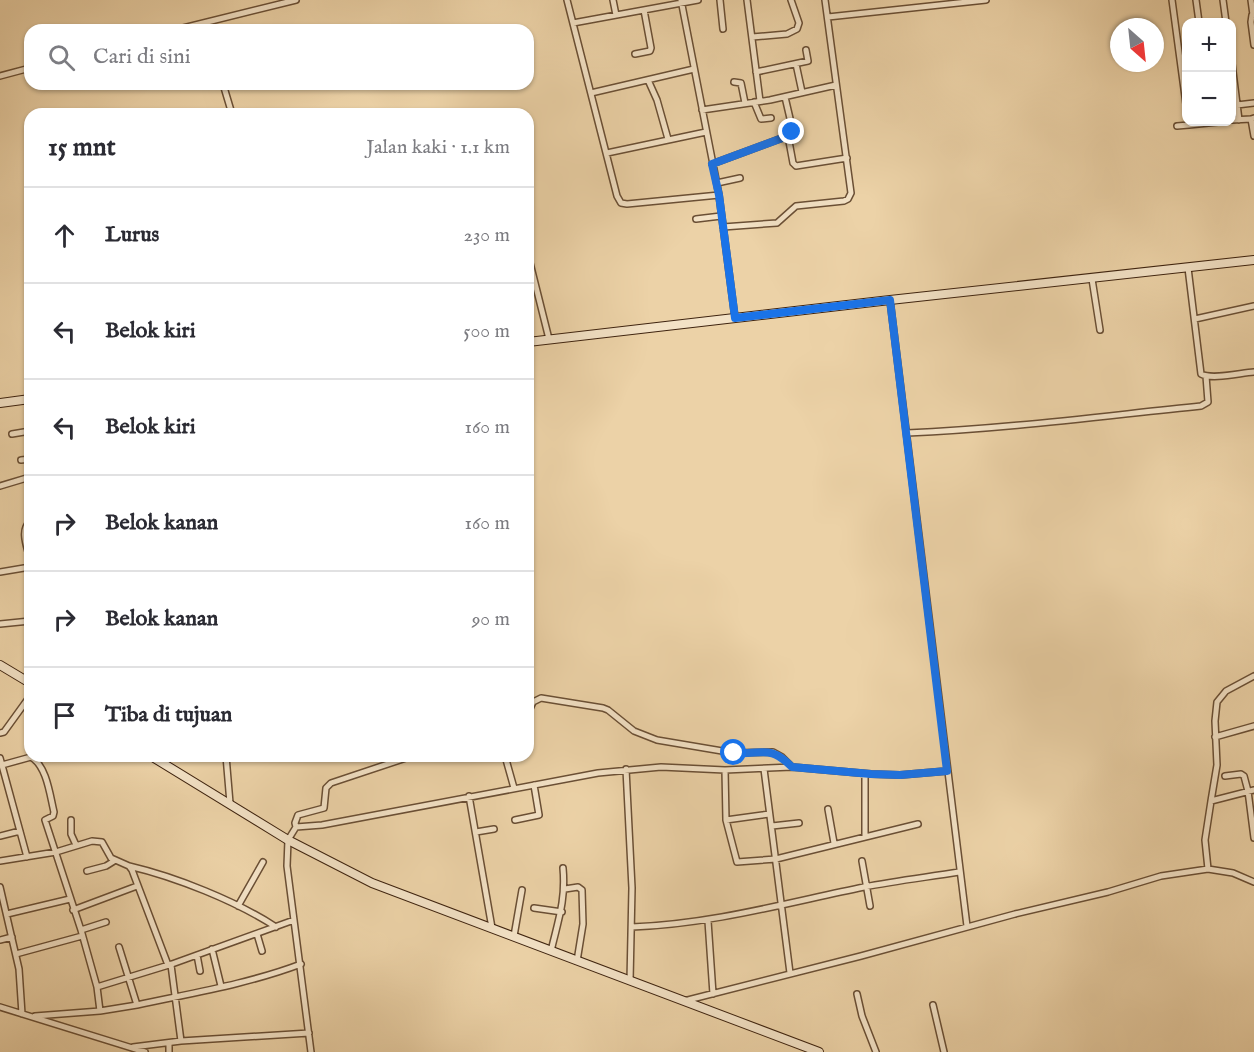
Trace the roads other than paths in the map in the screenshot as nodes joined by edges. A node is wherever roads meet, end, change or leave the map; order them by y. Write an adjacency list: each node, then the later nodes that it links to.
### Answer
1 (296, 0): 21 (street)
2 (567, 0): 22 (street)
3 (613, 0): 16 (street)
4 (698, 0): 14 (street)
5 (720, 0): 24 (street)
6 (747, 0): 25 (street)
7 (791, 0): 25 (street)
8 (825, 0): 18 (street)
9 (986, 0): 18 (street)
10 (1172, 0): 34 (street)
11 (1196, 0): 19 (street)
12 (1223, 0): 20 (street)
13 (1251, 0): 17 (street)
14 (681, 1): 15 (street); 30 (street)
15 (644, 10): 16 (street); 28 (street)
16 (616, 15): 22 (street)
17 (1253, 15): 26 (street)
18 (828, 17): 38 (street)
19 (1199, 18)
20 (1225, 18)
21 (206, 22): 23 (street)
22 (573, 23): 41 (street)
23 (198, 24)
24 (723, 29)
25 (752, 37): 32 (street)
26 (1254, 45)
27 (806, 50): 29 (street)
28 (635, 54)
29 (796, 64): 32 (street); 40 (street)
30 (694, 69): 36 (street); 48 (street)
31 (24, 70): 35 (street)
32 (756, 72): 43 (street)
33 (1233, 72): 46 (street)
34 (1182, 74)
35 (0, 76)
36 (648, 80): 41 (street); 57 (street)
37 (734, 82): 44 (street)
38 (836, 85): 40 (street); 59 (street)
39 (225, 90): 47 (street)
40 (802, 92): 42 (street)
41 (591, 93): 58 (street)
42 (785, 97): 43 (street); 55 (street)
43 (757, 101): 44 (street); 49 (street)
44 (745, 103): 48 (street)
45 (1254, 103): 46 (street)
46 (1237, 105): 51 (street)
47 (230, 108)
48 (702, 110): 54 (street)
49 (771, 118)
50 (1253, 119): 51 (street); 56 (street)
51 (1239, 120)
52 (1182, 125): 53 (street)
53 (1177, 126)
54 (706, 132): 57 (street); 60 (street)
55 (788, 136): 59 (street); 60 (street)
56 (1254, 136)
57 (668, 139): 58 (street)
58 (607, 153): 63 (street)
59 (847, 158): 66 (street)
60 (712, 164): 62 (street)
61 (740, 178): 62 (street)
62 (717, 183): 63 (street)
63 (719, 195): 64 (street)
64 (721, 216): 65 (street); 66 (street)
65 (696, 219)
66 (723, 227): 73 (street)
67 (1254, 260): 68 (main road)
68 (1188, 268): 70 (main road); 74 (street)
69 (534, 279): 76 (street)
70 (1092, 279): 71 (main road); 75 (street)
71 (890, 300): 73 (main road); 83 (street)
72 (1254, 306): 74 (street)
73 (735, 318): 76 (main road)
74 (1195, 319): 79 (street)
75 (1100, 330)
76 (549, 339): 77 (main road)
77 (534, 341)
78 (1254, 372): 79 (street)
79 (1206, 376): 83 (street)
80 (24, 400): 81 (main road)
81 (0, 403)
82 (24, 432): 84 (street)
83 (907, 433): 114 (street)
84 (12, 434)
85 (21, 460): 86 (street)
86 (24, 460)
87 (24, 479): 88 (street)
88 (0, 486)
89 (24, 568): 90 (street)
90 (0, 572)
91 (24, 622): 92 (street)
92 (0, 624)
93 (0, 665): 95 (main road)
94 (1254, 676): 100 (street)
95 (24, 679)
96 (534, 701): 110 (street)
97 (24, 704): 99 (street)
98 (1254, 726): 100 (street)
99 (2, 732): 101 (street)
100 (1215, 737): 123 (street)
101 (0, 741)
102 (0, 758): 109 (street)
103 (24, 759): 109 (street)
104 (37, 762): 143 (street)
105 (161, 762): 124 (main road)
106 (227, 762): 124 (street)
107 (394, 762): 133 (street)
108 (507, 762): 120 (street)
109 (2, 765): 117 (street)
110 (792, 767): 112 (street); 115 (street)
111 (626, 769): 113 (street); 118 (street); 174 (street)
112 (764, 769): 113 (street); 126 (street)
113 (725, 770): 129 (street)
114 (947, 771): 115 (street); 154 (street)
115 (865, 774): 138 (street)
116 (1225, 776): 121 (street)
117 (8, 784): 119 (street); 135 (street)
118 (534, 785): 120 (street); 128 (street)
119 (0, 786)
120 (514, 788): 122 (street)
121 (1251, 790): 123 (street); 139 (street)
122 (469, 796): 133 (street); 136 (street)
123 (1211, 801): 152 (street)
124 (230, 803): 140 (main road)
125 (828, 809): 141 (street)
126 (769, 814): 129 (street); 132 (street)
127 (71, 820): 142 (street)
128 (515, 820)
129 (726, 820): 145 (street)
130 (799, 823): 132 (street)
131 (918, 824): 138 (street)
132 (771, 826): 145 (street)
133 (296, 827): 140 (street)
134 (494, 829): 136 (street)
135 (20, 831): 137 (street); 144 (street)
136 (476, 832): 176 (street)
137 (0, 836)
138 (865, 837): 141 (street)
139 (1254, 838)
140 (288, 841): 170 (street); 176 (main road)
141 (834, 843): 145 (street)
142 (76, 845): 143 (street); 147 (street)
143 (56, 852): 144 (street); 162 (street)
144 (27, 857): 146 (street)
145 (776, 859): 164 (street)
146 (0, 861)
147 (114, 861): 150 (street); 153 (street)
148 (862, 861): 158 (street)
149 (263, 862): 163 (street)
150 (129, 866): 156 (street); 163 (street)
151 (563, 868): 159 (street)
152 (1208, 869): 155 (street); 175 (street)
153 (87, 871)
154 (959, 872): 158 (street); 175 (street)
155 (1254, 882)
156 (137, 886): 167 (street); 190 (street)
157 (0, 887): 161 (street)
158 (866, 887): 164 (street); 165 (street)
159 (565, 889): 168 (street); 188 (street)
160 (522, 890): 179 (street)
161 (2, 898): 169 (street)
162 (70, 899): 167 (street); 169 (street)
163 (238, 906): 173 (street)
164 (781, 906): 171 (street); 192 (street)
165 (870, 906)
166 (534, 908): 168 (street)
167 (74, 910): 177 (street)
168 (562, 912): 185 (street)
169 (7, 914): 180 (street)
170 (294, 920): 173 (street); 189 (street)
171 (708, 921): 174 (street); 197 (street)
172 (106, 922): 177 (street)
173 (276, 927): 178 (street)
174 (632, 927): 194 (street)
175 (967, 927): 192 (street)
176 (492, 928): 179 (main road)
177 (82, 933): 186 (street); 196 (street)
178 (257, 934): 183 (street); 184 (street)
179 (514, 936): 185 (main road)
180 (12, 937): 181 (street); 186 (street)
181 (0, 940)
182 (119, 947): 193 (street)
183 (212, 949): 187 (street); 195 (street)
184 (262, 951)
185 (551, 951): 188 (main road)
186 (16, 954): 205 (street)
187 (197, 955): 190 (street); 191 (street)
188 (577, 961): 194 (main road)
189 (301, 964): 195 (street); 207 (street)
190 (169, 965): 193 (street); 199 (street)
191 (200, 971)
192 (790, 973): 197 (street)
193 (129, 978): 196 (street); 201 (street)
194 (630, 981): 200 (main road)
195 (221, 986): 199 (street)
196 (97, 987): 204 (street)
197 (713, 994): 200 (street)
198 (857, 994): 215 (street)
199 (174, 998): 201 (street); 208 (street)
200 (683, 1001): 214 (main road)
201 (137, 1005): 204 (street)
202 (933, 1005): 216 (street)
203 (0, 1007): 205 (street)
204 (100, 1011): 206 (street)
205 (22, 1014): 206 (street)
206 (31, 1016): 210 (street)
207 (309, 1033): 208 (street); 213 (street)
208 (181, 1041): 209 (street)
209 (169, 1043): 210 (street); 212 (street)
210 (134, 1047): 211 (street)
211 (145, 1052)
212 (169, 1052)
213 (311, 1052)
214 (819, 1052)
215 (876, 1052)
216 (944, 1052)

